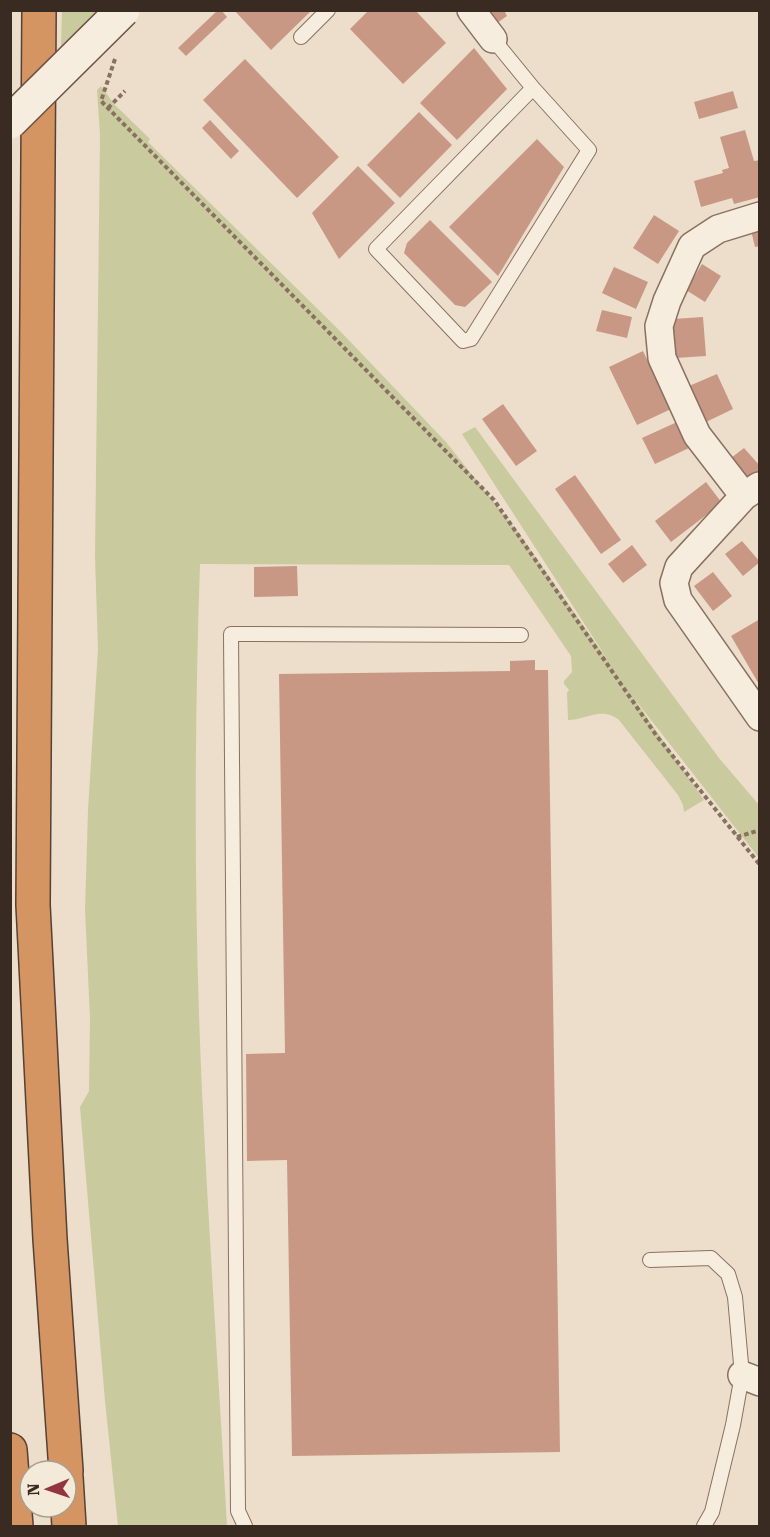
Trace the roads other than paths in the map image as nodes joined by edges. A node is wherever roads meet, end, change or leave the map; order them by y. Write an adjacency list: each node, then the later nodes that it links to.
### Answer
1 (39, 10): 16 (highway)
2 (123, 10): 8 (street, bridge)
3 (328, 10): 5 (lane)
4 (471, 10): 6 (street)
5 (301, 37)
6 (493, 39): 7 (lane)
7 (533, 88): 7 (lane)
8 (10, 122)
9 (759, 216): 10 (street)
10 (752, 490): 12 (street)
11 (521, 635): 18 (lane)
12 (759, 717)
13 (650, 1260): 14 (lane)
14 (751, 1378): 19 (lane)
15 (10, 1450): 17 (highway)
16 (65, 1459)
17 (16, 1527)
18 (245, 1527)
19 (704, 1527)

